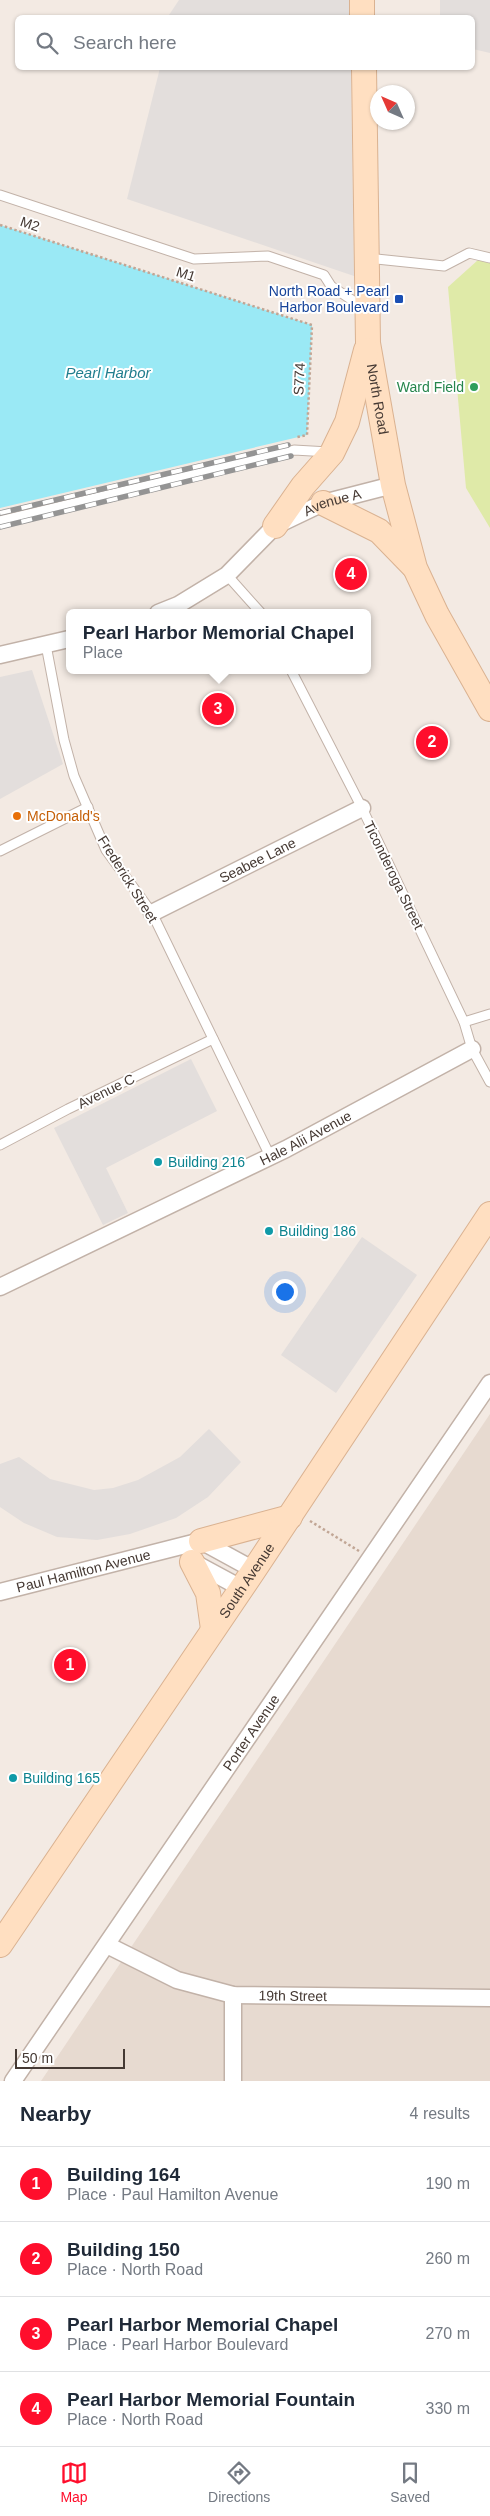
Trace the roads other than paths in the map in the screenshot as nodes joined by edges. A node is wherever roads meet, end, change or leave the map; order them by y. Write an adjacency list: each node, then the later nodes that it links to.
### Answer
1 (362, 0): 2 (street)
2 (362, 15)
3 (364, 70): 5 (street, North Road)
4 (0, 195): 7 (lane)
5 (367, 258): 6 (lane); 7 (street, North Road)
6 (490, 258)
7 (366, 310): 8 (street, North Road)
8 (368, 343): 9 (street); 10 (street, North Road)
9 (332, 453): 12 (lane); 13 (street)
10 (392, 485): 11 (street, Avenue A); 14 (street, North Road)
11 (324, 503): 13 (street, Avenue A); 14 (street)
12 (0, 521)
13 (275, 526): 15 (street)
14 (415, 568): 22 (street, North Road)
15 (227, 575): 16 (street); 17 (lane)
16 (168, 609)
17 (257, 609)
18 (66, 640): 19 (street)
19 (46, 645): 20 (street); 23 (lane, Frederick Street)
20 (0, 655)
21 (293, 674): 24 (lane, Ticonderoga Street)
22 (490, 709)
23 (88, 808): 25 (lane); 26 (lane, Frederick Street)
24 (362, 808): 26 (street, Seabee Lane); 28 (lane, Ticonderoga Street)
25 (0, 851)
26 (152, 913): 29 (lane, Frederick Street)
27 (490, 1014): 28 (lane)
28 (464, 1022): 30 (lane, Ticonderoga Street)
29 (213, 1040): 32 (lane, Avenue C); 33 (lane, Frederick Street)
30 (472, 1049): 31 (lane, Ticonderoga Street); 33 (street, Hale Alii Avenue)
31 (490, 1082)
32 (0, 1145)
33 (270, 1156): 35 (street, Hale Alii Avenue)
34 (490, 1214): 37 (street, South Avenue)
35 (0, 1287)
36 (490, 1383): 44 (street, Porter Avenue)
37 (292, 1514): 39 (street); 40 (street, South Avenue)
38 (169, 1550): 39 (street, Paul Hamilton Avenue); 39 (street, Paul Hamilton Avenue); 41 (street, Paul Hamilton Avenue)
39 (196, 1552): 40 (street, Paul Hamilton Avenue); 40 (street, Paul Hamilton Avenue); 42 (street)
40 (248, 1579): 42 (street, South Avenue)
41 (0, 1592)
42 (213, 1629): 43 (street, South Avenue)
43 (0, 1945)
44 (107, 1945): 45 (street, 19th Street); 47 (street, Porter Avenue)
45 (233, 1995): 46 (street, 19th Street); 48 (street)
46 (490, 1998)
47 (13, 2081)
48 (233, 2081)

